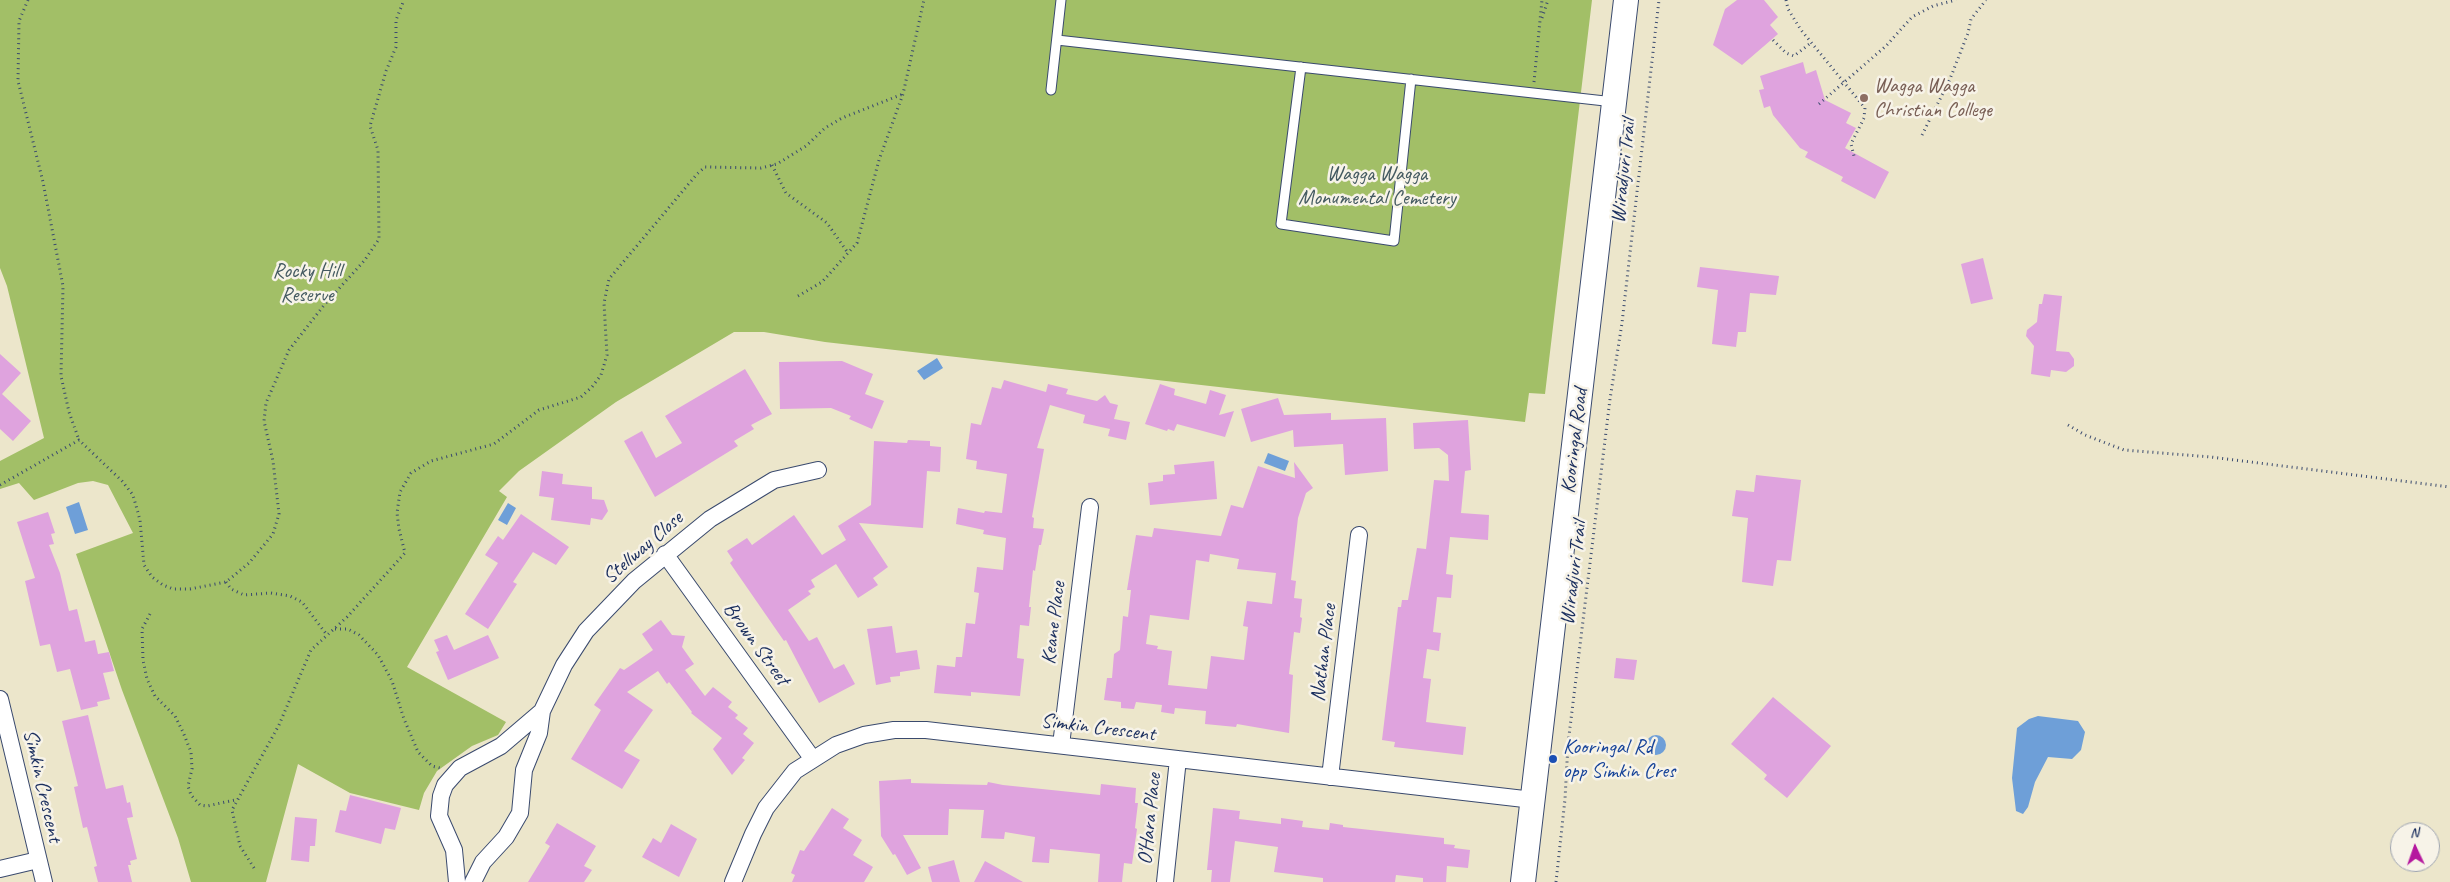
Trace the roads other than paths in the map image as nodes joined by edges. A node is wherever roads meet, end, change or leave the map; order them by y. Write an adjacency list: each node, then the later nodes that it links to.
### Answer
1 (1061, 0): 3 (lane)
2 (1626, 0): 7 (main road, Kooringal Road)
3 (1057, 40): 4 (lane); 6 (lane)
4 (1301, 67): 5 (lane); 5 (lane)
5 (1411, 80): 7 (lane)
6 (1051, 90)
7 (1614, 102): 18 (main road, Kooringal Road)
8 (818, 470): 11 (street, Stellway Close)
9 (1090, 507): 14 (street, Keane Place)
10 (1359, 535): 17 (street, Nathan Place)
11 (665, 554): 13 (street, Stellway Close); 15 (street, Brown Street)
12 (0, 699): 19 (street, Simkin Crescent)
13 (542, 711): 22 (street, Stellway Close); 23 (street, Stellway Close)
14 (1061, 745): 15 (street, Simkin Crescent); 16 (street, Simkin Crescent)
15 (812, 758): 24 (street, Simkin Crescent)
16 (1178, 759): 17 (street, Simkin Crescent); 25 (street, O'Hara Place)
17 (1330, 776): 18 (street, Simkin Crescent)
18 (1533, 800): 26 (main road, Kooringal Road)
19 (38, 860): 20 (street); 21 (street, Simkin Crescent)
20 (0, 869)
21 (44, 882)
22 (457, 882)
23 (473, 882)
24 (733, 882)
25 (1165, 882)
26 (1523, 882)

